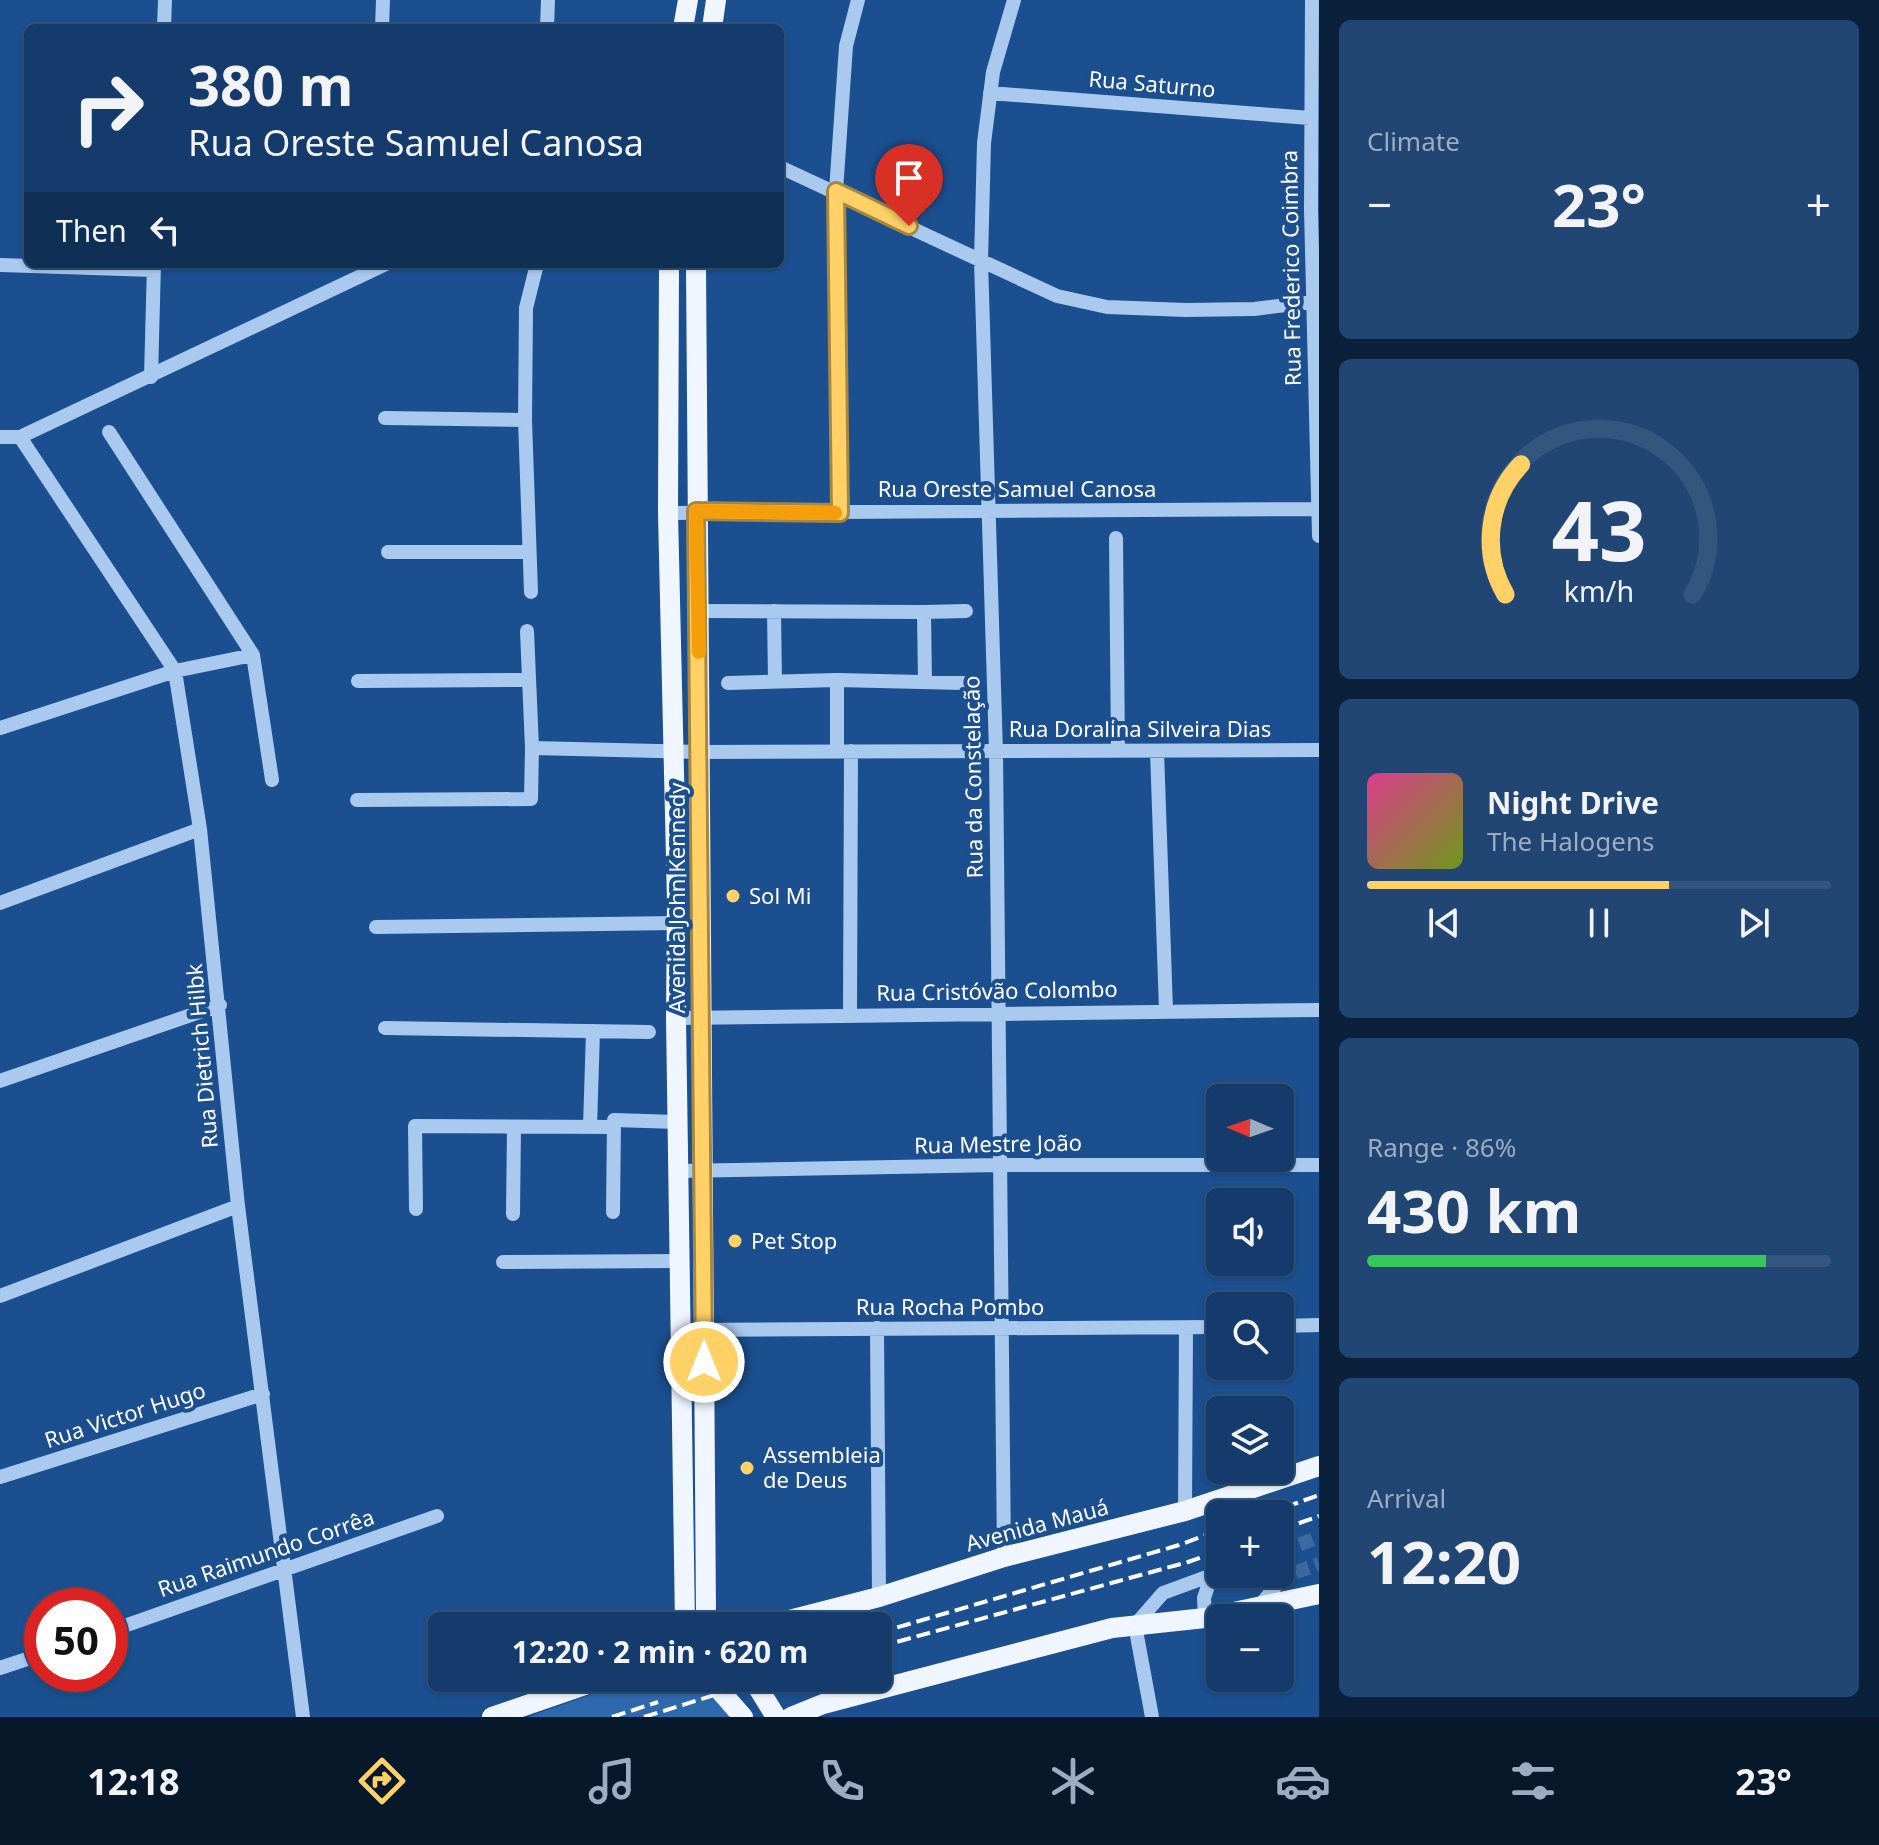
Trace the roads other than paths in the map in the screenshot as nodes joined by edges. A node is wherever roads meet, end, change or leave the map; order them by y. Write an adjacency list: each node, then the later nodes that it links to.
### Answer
1 (165, 0): 9 (street)
2 (383, 0): 10 (street)
3 (548, 0): 11 (street)
4 (688, 0): 12 (main road)
5 (716, 0): 13 (main road)
6 (858, 0): 17 (street)
7 (1014, 0): 14 (street, Rua da Constelação)
8 (1312, 0): 15 (street, Rua Frederico Coimbra)
9 (164, 24)
10 (382, 24)
11 (547, 24)
12 (684, 24)
13 (713, 24)
14 (990, 93): 15 (street, Rua Saturno); 19 (street, Rua da Constelação)
15 (1310, 118): 18 (street, Rua Frederico Coimbra)
16 (784, 169): 17 (street)
17 (836, 191): 19 (street); 38 (street)
18 (1315, 206): 27 (street, Rua Frederico Coimbra)
19 (981, 261): 27 (street); 36 (street, Rua da Constelação)
20 (0, 265): 21 (street)
21 (24, 265)
22 (154, 268): 28 (street)
23 (373, 268): 28 (street)
24 (536, 268): 30 (street)
25 (669, 268): 37 (main road, Avenida John Kennedy)
26 (696, 268): 35 (main road, Avenida John Kennedy)
27 (1316, 301): 34 (street, Rua Frederico Coimbra)
28 (151, 377): 33 (street)
29 (385, 418): 30 (street)
30 (525, 420): 42 (street)
31 (109, 432): 49 (street)
32 (0, 437): 33 (street)
33 (20, 437): 50 (street, Rua Dietrich Hilbk)
34 (1318, 509): 36 (street, Rua Oreste Samuel Canosa); 39 (street, Rua Frederico Coimbra)
35 (696, 511): 37 (street, Rua Oreste Samuel Canosa); 38 (street, Rua Oreste Samuel Canosa); 44 (main road, Avenida John Kennedy)
36 (988, 512): 38 (street, Rua Oreste Samuel Canosa); 66 (street, Rua da Constelação)
37 (668, 513): 64 (main road, Avenida John Kennedy)
38 (840, 513)
39 (1319, 536)
40 (1116, 538): 62 (street)
41 (388, 552): 42 (street)
42 (529, 552): 43 (street)
43 (531, 592)
44 (698, 611): 45 (street); 65 (main road, Avenida John Kennedy)
45 (774, 611): 47 (street); 54 (street)
46 (966, 611): 47 (street)
47 (924, 612): 55 (street)
48 (527, 631): 51 (street)
49 (253, 655): 50 (street); 67 (street)
50 (175, 671): 58 (street); 69 (street, Rua Dietrich Hilbk)
51 (529, 680): 53 (street); 59 (street)
52 (837, 680): 54 (street); 55 (street); 61 (street)
53 (358, 681)
54 (775, 682): 56 (street)
55 (925, 682): 57 (street)
56 (728, 683)
57 (963, 683)
58 (0, 728)
59 (532, 748): 64 (street, Rua Doralina Silveira Dias); 68 (street)
60 (1319, 750): 63 (street, Rua Doralina Silveira Dias)
61 (844, 751): 65 (street, Rua Doralina Silveira Dias); 66 (street, Rua Doralina Silveira Dias); 77 (street)
62 (1118, 751): 63 (street, Rua Doralina Silveira Dias); 66 (street, Rua Doralina Silveira Dias)
63 (1157, 751): 74 (street)
64 (673, 752): 65 (street, Rua Doralina Silveira Dias); 71 (main road, Avenida John Kennedy)
65 (700, 752): 79 (main road, Avenida John Kennedy)
66 (996, 752): 76 (street, Rua da Constelação)
67 (272, 780)
68 (357, 800)
69 (200, 829): 70 (street); 73 (street, Rua Dietrich Hilbk)
70 (0, 903)
71 (677, 923): 72 (street); 78 (main road, Avenida John Kennedy)
72 (376, 927)
73 (220, 1005): 83 (street); 92 (street, Rua Dietrich Hilbk)
74 (1166, 1010): 75 (street, Rua Cristóvão Colombo); 76 (street, Rua Cristóvão Colombo)
75 (1319, 1010)
76 (997, 1013): 77 (street, Rua Cristóvão Colombo); 88 (street, Rua da Constelação)
77 (850, 1015): 79 (street, Rua Cristóvão Colombo)
78 (676, 1018): 79 (street, Rua Cristóvão Colombo); 84 (main road, Avenida John Kennedy)
79 (701, 1018): 91 (main road, Avenida John Kennedy)
80 (385, 1028): 81 (street)
81 (593, 1031): 82 (street); 86 (street)
82 (649, 1032)
83 (0, 1081)
84 (677, 1122): 87 (street); 90 (main road, Avenida John Kennedy)
85 (514, 1127): 86 (street); 93 (street); 95 (street)
86 (590, 1127): 87 (street)
87 (614, 1127): 94 (street)
88 (998, 1165): 89 (street, Rua Mestre João); 91 (street, Rua Mestre João); 104 (street, Rua da Constelação)
89 (1319, 1165)
90 (678, 1171): 91 (street, Rua Mestre João); 96 (main road, Avenida John Kennedy)
91 (703, 1171): 106 (main road, Avenida John Kennedy)
92 (238, 1206): 98 (street); 107 (street, Rua Dietrich Hilbk)
93 (416, 1209)
94 (613, 1212)
95 (513, 1214)
96 (679, 1261): 97 (street); 105 (main road, Avenida John Kennedy)
97 (503, 1262)
98 (0, 1296)
99 (1319, 1325): 100 (street)
100 (1294, 1326)
101 (1206, 1327): 103 (street, Rua Rocha Pombo)
102 (877, 1328): 104 (street, Rua Rocha Pombo); 106 (street, Rua Rocha Pombo); 117 (street)
103 (1186, 1328): 104 (street, Rua Rocha Pombo); 110 (street)
104 (1002, 1329): 112 (street, Rua da Constelação)
105 (680, 1330): 106 (street, Rua Rocha Pombo); 119 (main road, Avenida John Kennedy)
106 (704, 1331): 120 (main road, Avenida John Kennedy)
107 (263, 1394): 109 (street, Rua Victor Hugo); 113 (street, Rua Dietrich Hilbk)
108 (1319, 1466): 110 (main road, Avenida Mauá)
109 (0, 1477)
110 (1185, 1511): 112 (main road, Avenida Mauá)
111 (437, 1516): 113 (street, Rua Raimundo Corrêa)
112 (1004, 1557): 117 (main road, Avenida Mauá)
113 (286, 1571): 123 (street, Rua Raimundo Corrêa); 130 (street, Rua Dietrich Hilbk)
114 (1206, 1577): 124 (street)
115 (1209, 1588): 122 (street)
116 (1319, 1594): 118 (main road)
117 (879, 1597): 121 (main road, Avenida Mauá)
118 (1275, 1604)
119 (685, 1612)
120 (706, 1612)
121 (821, 1612)
122 (1205, 1618): 124 (main road)
123 (128, 1625)
124 (1135, 1625): 134 (main road); 135 (street)
125 (24, 1660): 126 (street)
126 (0, 1668)
127 (564, 1692): 131 (main road)
128 (721, 1692): 132 (main road)
129 (761, 1692): 133 (main road)
130 (303, 1717)
131 (492, 1717)
132 (743, 1717)
133 (776, 1717)
134 (791, 1717)
135 (1152, 1717)

